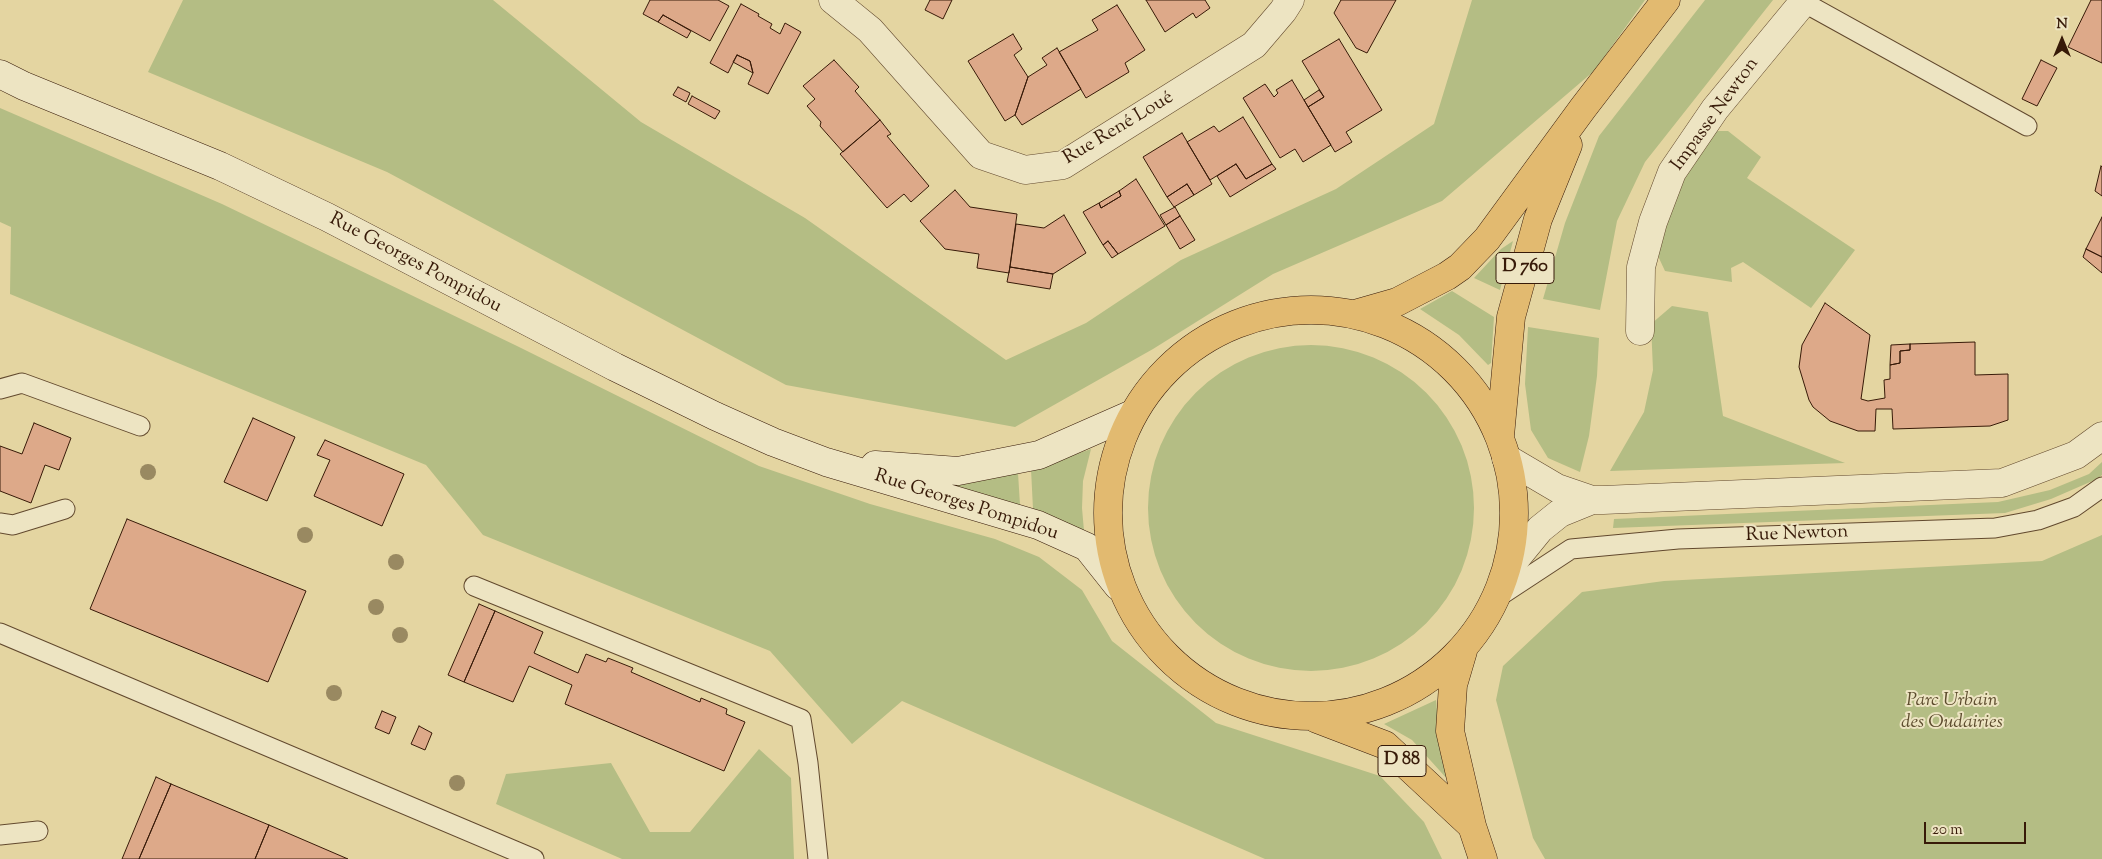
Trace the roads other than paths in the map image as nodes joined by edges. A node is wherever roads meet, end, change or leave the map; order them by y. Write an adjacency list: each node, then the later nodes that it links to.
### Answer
1 (832, 0): 2 (street, Rue René Loué)
2 (1290, 0)
3 (1666, 0): 6 (main road, D 760)
4 (1804, 1): 7 (lane); 9 (street, Impasse Newton)
5 (0, 74): 15 (street, Rue Georges Pompidou)
6 (1582, 108): 8 (main road, D 760); 14 (main road, D 760)
7 (2028, 126)
8 (1355, 314): 11 (main road); 14 (main road)
9 (1640, 330)
10 (0, 389): 12 (lane)
11 (1130, 415): 15 (street, Rue Georges Pompidou); 22 (main road)
12 (140, 426)
13 (2102, 436): 17 (street)
14 (1503, 447): 17 (street); 20 (main road)
15 (826, 462): 22 (street, Rue Georges Pompidou)
16 (2102, 487): 23 (lane, Rue Newton)
17 (1592, 500): 20 (street)
18 (65, 509): 19 (lane)
19 (0, 523)
20 (1509, 567): 23 (main road)
21 (474, 586): 31 (lane)
22 (1118, 586): 26 (main road)
23 (1498, 597): 25 (main road)
24 (0, 633): 30 (lane)
25 (1462, 651): 26 (main road); 27 (main road, D 88)
26 (1317, 719): 27 (main road, D 88)
27 (1472, 826): 32 (main road, D 88)
28 (38, 831): 29 (lane)
29 (0, 835)
30 (522, 857)
31 (818, 859)
32 (1483, 859)

